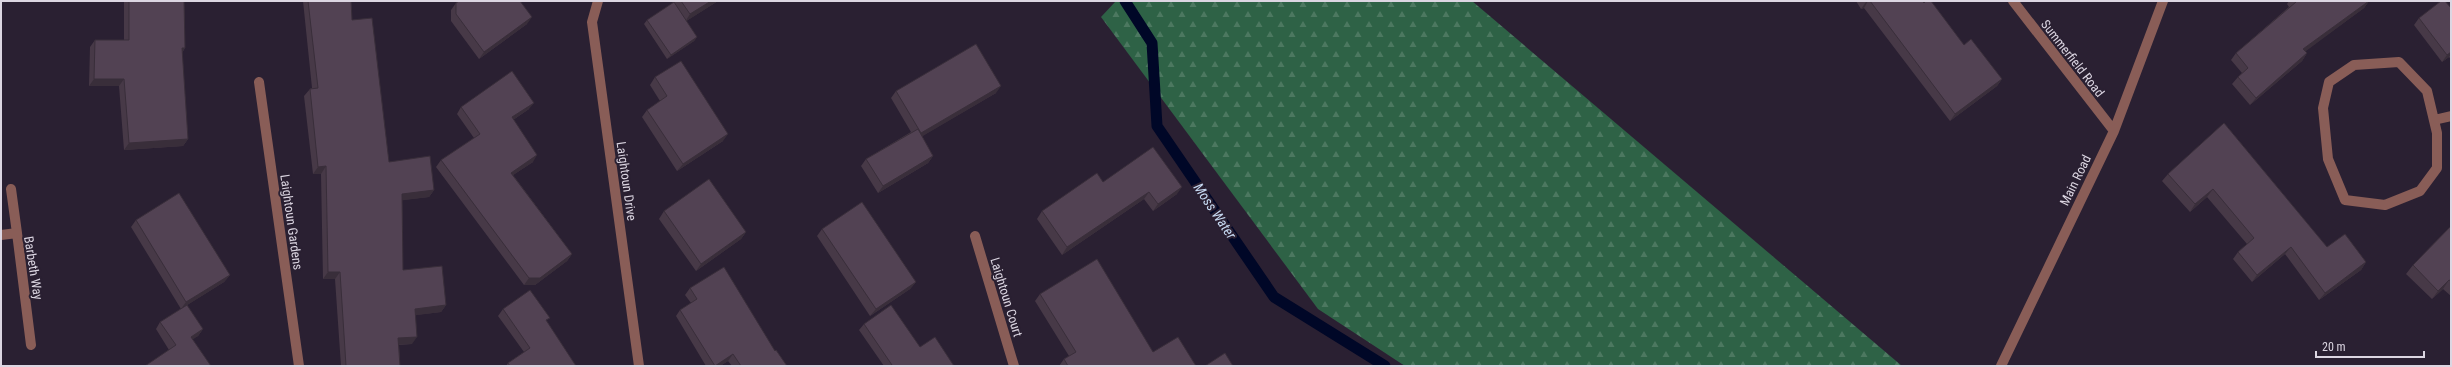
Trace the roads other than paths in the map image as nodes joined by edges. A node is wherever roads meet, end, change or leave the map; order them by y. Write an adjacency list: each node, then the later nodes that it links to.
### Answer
1 (598, 1): 14 (street, Laightoun Drive)
2 (2013, 1): 7 (street, Summerfield Road)
3 (2163, 1): 7 (street, Main Road)
4 (259, 82): 13 (street, Laightoun Gardens)
5 (2451, 116): 6 (street)
6 (2434, 120): 6 (street)
7 (2114, 130): 16 (street, Main Road)
8 (11, 189): 9 (street)
9 (17, 233): 10 (street, Barbeth Way); 12 (street, Barbeth Way)
10 (1, 235)
11 (975, 236): 15 (street, Laightoun Court)
12 (31, 345)
13 (299, 366)
14 (640, 366)
15 (1014, 366)
16 (2001, 366)

